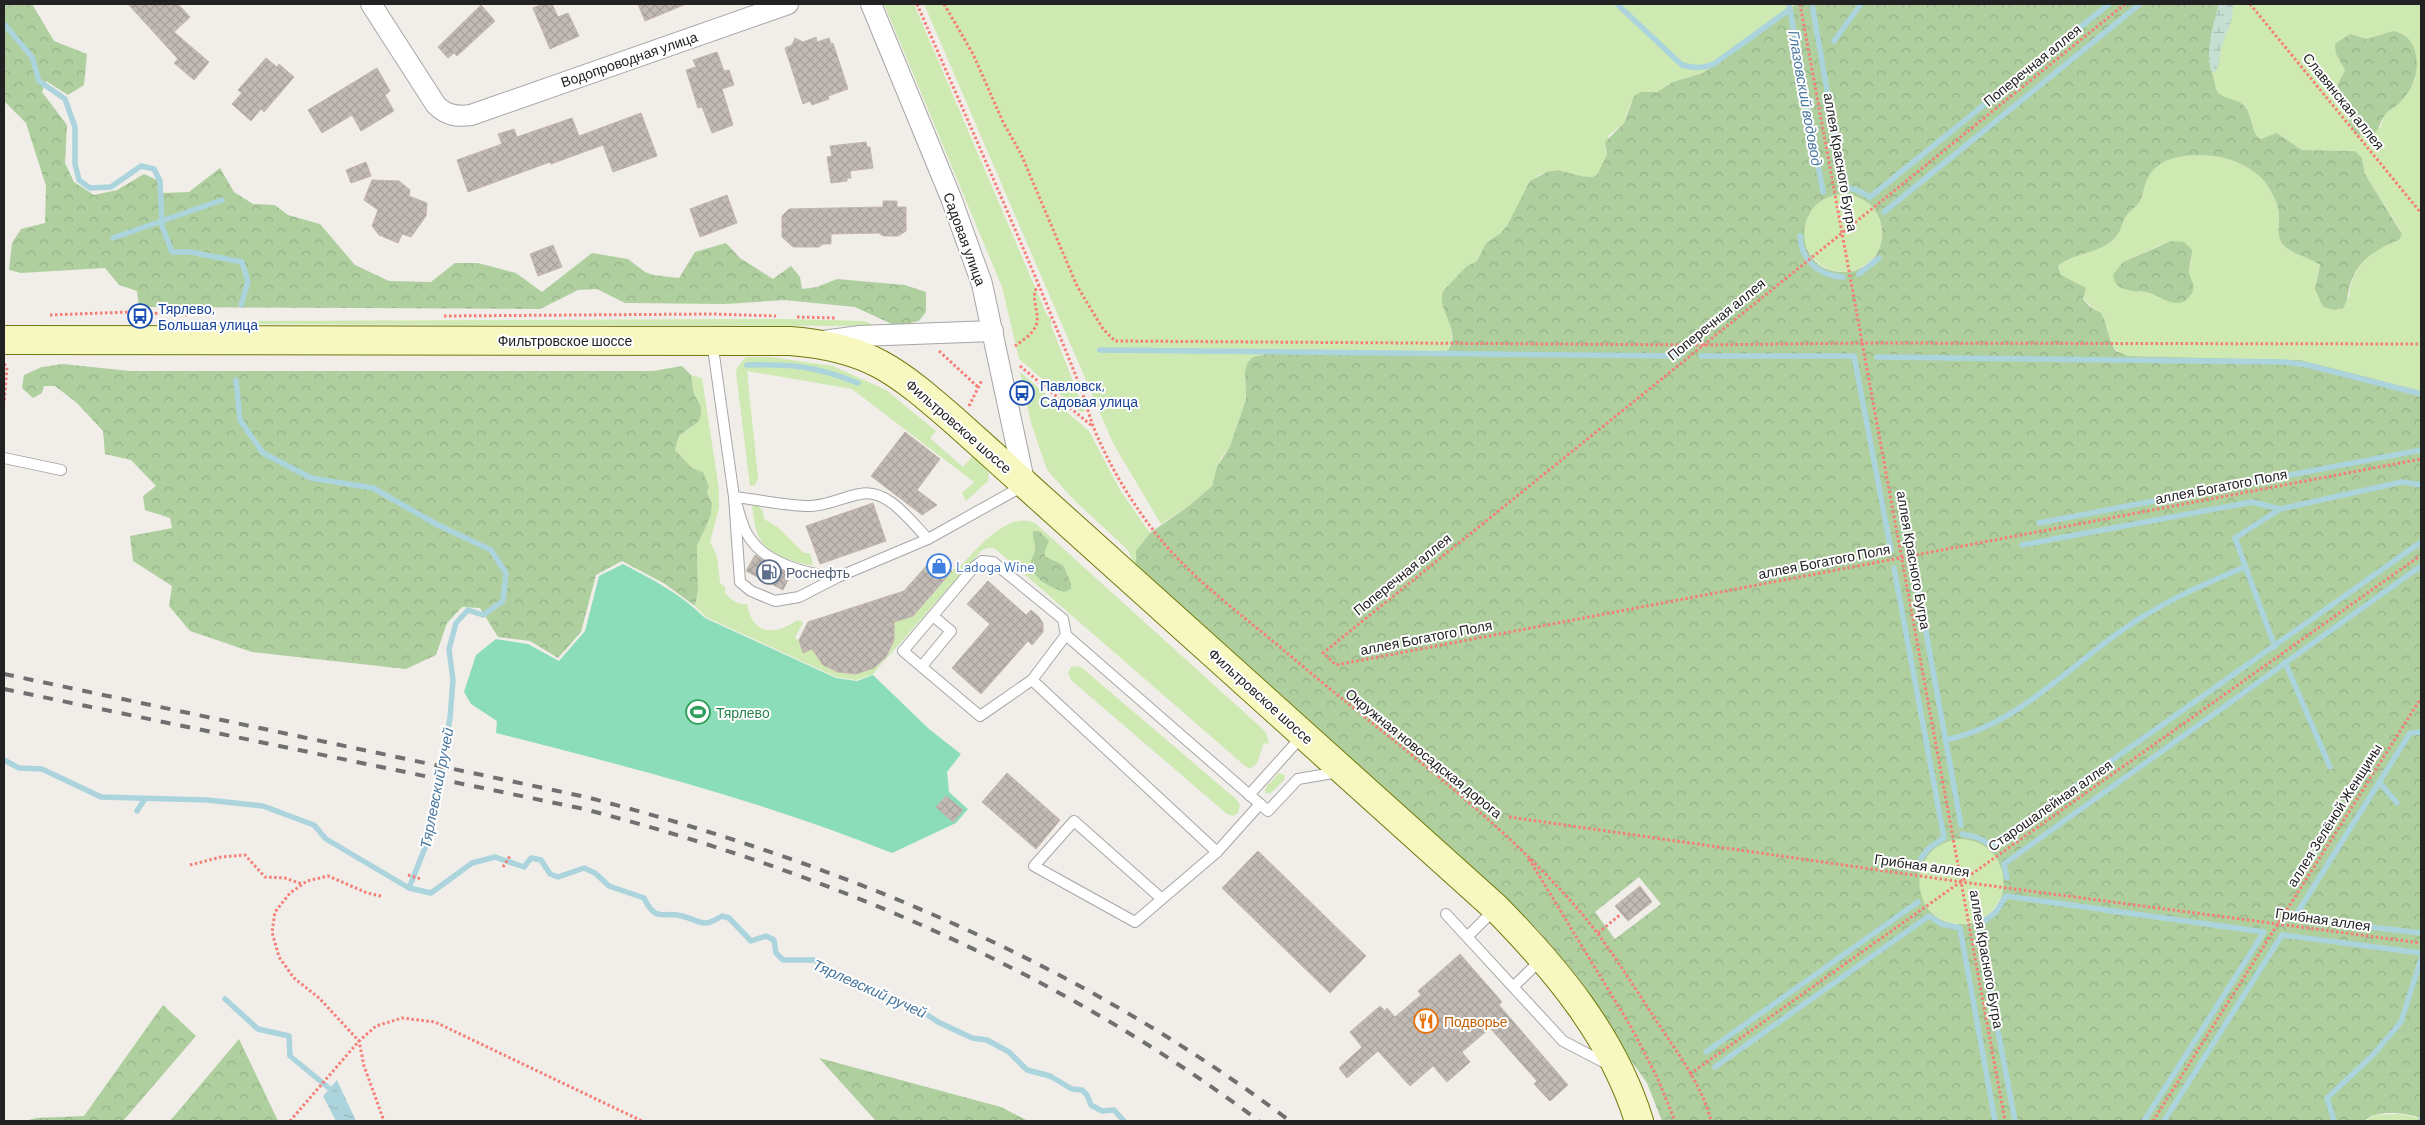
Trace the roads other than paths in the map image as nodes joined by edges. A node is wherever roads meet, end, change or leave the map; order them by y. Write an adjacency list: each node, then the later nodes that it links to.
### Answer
1 (371, 4): 2 (street, Водопроводная улица)
2 (788, 4)
3 (871, 4): 4 (street, Садовая улица)
4 (993, 331): 7 (street); 10 (street, Садовая улица)
5 (4, 340): 6 (main road, Фильтровское шоссе)
6 (712, 340): 7 (main road, Фильтровское шоссе); 11 (lane)
7 (811, 342): 10 (main road, Фильтровское шоссе)
8 (4, 458): 9 (lane)
9 (62, 470)
10 (1025, 485): 12 (lane); 18 (main road, Фильтровское шоссе)
11 (734, 497): 12 (lane); 13 (lane); 13 (lane)
12 (928, 539): 13 (lane)
13 (838, 577)
14 (933, 616): 15 (lane); 16 (lane); 16 (lane)
15 (1066, 635): 17 (lane); 20 (lane)
16 (922, 666): 17 (lane)
17 (1032, 680): 22 (lane)
18 (1303, 734): 19 (main road, Фильтровское шоссе); 20 (lane)
19 (1344, 771): 21 (lane); 24 (main road, Фильтровское шоссе)
20 (1249, 795): 21 (lane)
21 (1260, 804): 22 (lane)
22 (1217, 852): 23 (lane)
23 (1162, 899): 23 (lane)
24 (1496, 908): 26 (lane); 27 (main road, Фильтровское шоссе)
25 (1446, 914): 26 (lane)
26 (1468, 936): 28 (lane)
27 (1543, 957): 28 (lane); 29 (main road, Фильтровское шоссе)
28 (1514, 986): 29 (lane)
29 (1619, 1070): 30 (main road, Фильтровское шоссе)
30 (1634, 1117)

